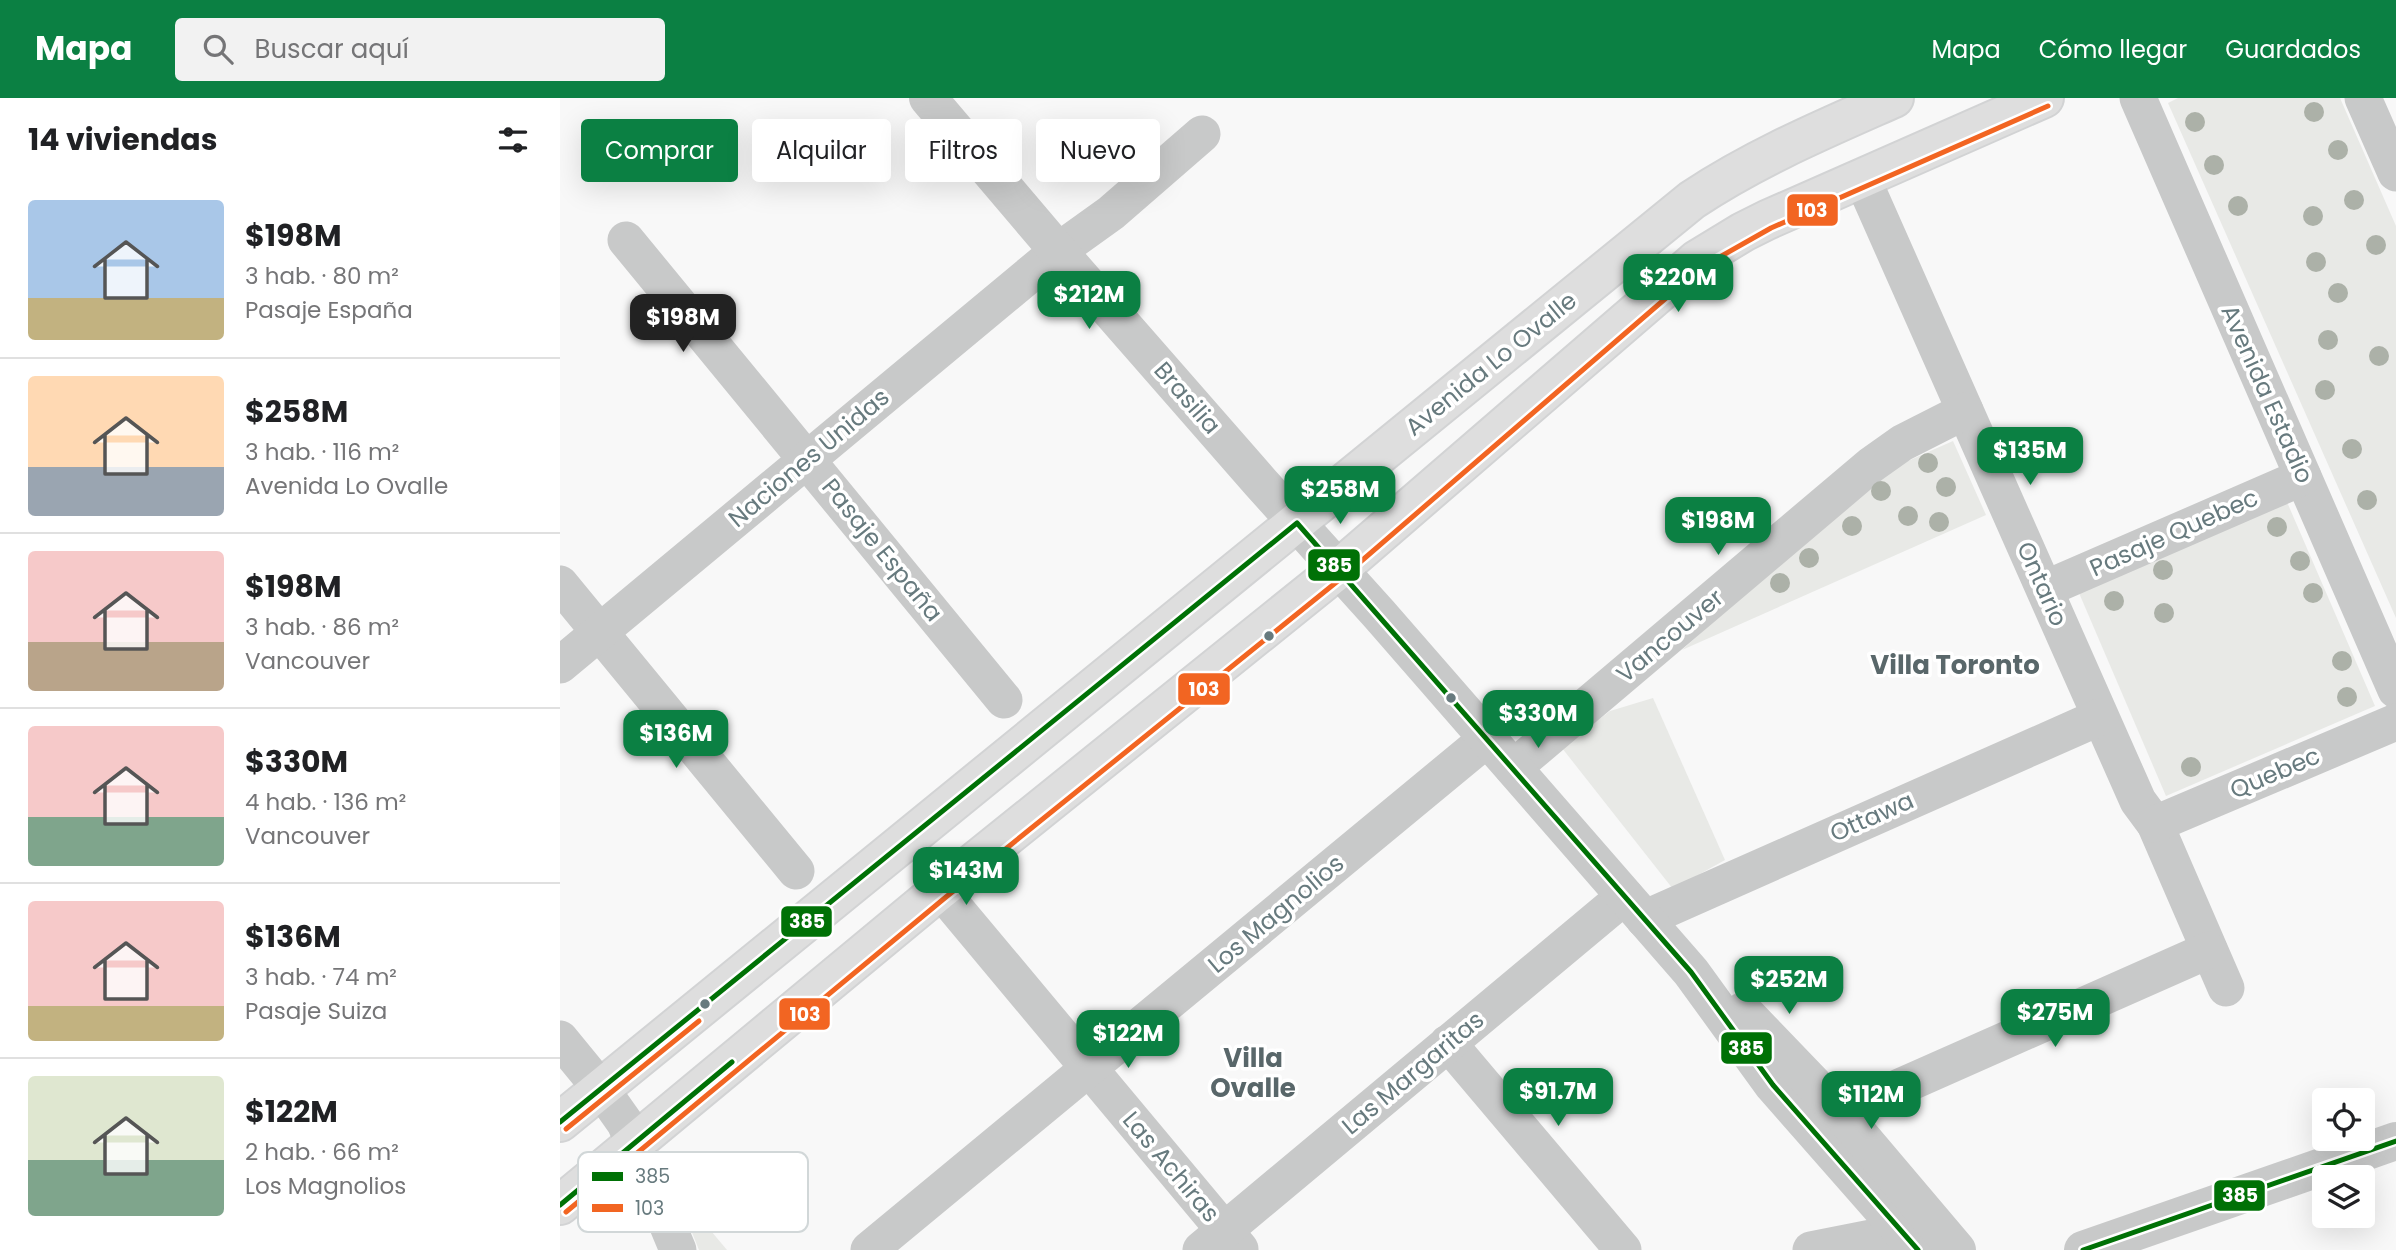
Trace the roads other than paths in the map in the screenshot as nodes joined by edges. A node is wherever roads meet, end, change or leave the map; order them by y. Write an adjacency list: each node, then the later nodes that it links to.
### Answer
1 (928, 98): 10 (street, Brasilia)
2 (1894, 98): 14 (main road, Avenida Lo Ovalle)
3 (2044, 98): 8 (main road)
4 (2138, 98): 13 (street, Avenida Estadio)
5 (2363, 98): 7 (street)
6 (1202, 134): 10 (street, Naciones Unidas)
7 (2396, 173)
8 (1862, 178): 11 (street, Ontario); 15 (main road)
9 (626, 240): 12 (street, Pasaje España)
10 (1058, 251): 12 (street, Naciones Unidas); 14 (street, Brasilia)
11 (1965, 411): 17 (street, Ontario); 25 (street, Vancouver)
12 (808, 459): 18 (street, Naciones Unidas); 21 (street, Pasaje España)
13 (2303, 477): 17 (street, Pasaje Quebec); 20 (street, Avenida Estadio)
14 (1297, 523): 15 (street, Brasilia); 36 (main road, Avenida Lo Ovalle)
15 (1339, 569): 24 (street, Brasilia); 28 (main road)
16 (560, 584): 18 (street)
17 (2045, 589): 22 (street, Ontario)
18 (599, 632): 19 (street, Naciones Unidas); 27 (street)
19 (560, 665)
20 (2396, 690)
21 (1004, 699)
22 (2100, 717): 26 (street, Ontario); 29 (street, Ottawa)
23 (2396, 722): 26 (street, Quebec)
24 (1488, 738): 25 (street, Brasilia); 35 (street, Los Magnolios)
25 (1513, 768): 29 (street, Brasilia)
26 (2155, 824): 30 (street, Ontario)
27 (796, 871)
28 (940, 890): 35 (street, Las Achiras); 40 (main road)
29 (1635, 907): 31 (street, Brasilia); 34 (street, Las Margaritas)
30 (2209, 950): 32 (street, Ontario); 37 (street)
31 (1691, 972): 37 (street); 46 (street)
32 (2226, 988)
33 (560, 1039): 36 (street)
34 (1448, 1043): 47 (street, Las Margaritas); 50 (street)
35 (1089, 1068): 47 (street, Las Achiras); 49 (street, Los Magnolios)
36 (601, 1089): 38 (main road, Avenida Lo Ovalle); 40 (street)
37 (1841, 1113): 52 (street)
38 (560, 1122)
39 (2396, 1141): 53 (street)
40 (635, 1142): 41 (main road); 42 (street)
41 (623, 1152)
42 (639, 1152)
43 (578, 1190): 44 (main road)
44 (560, 1205)
45 (671, 1232): 48 (street)
46 (1910, 1241): 51 (street)
47 (1222, 1243)
48 (678, 1250)
49 (870, 1250)
50 (1623, 1250)
51 (1811, 1250)
52 (1957, 1250)
53 (2084, 1250)

